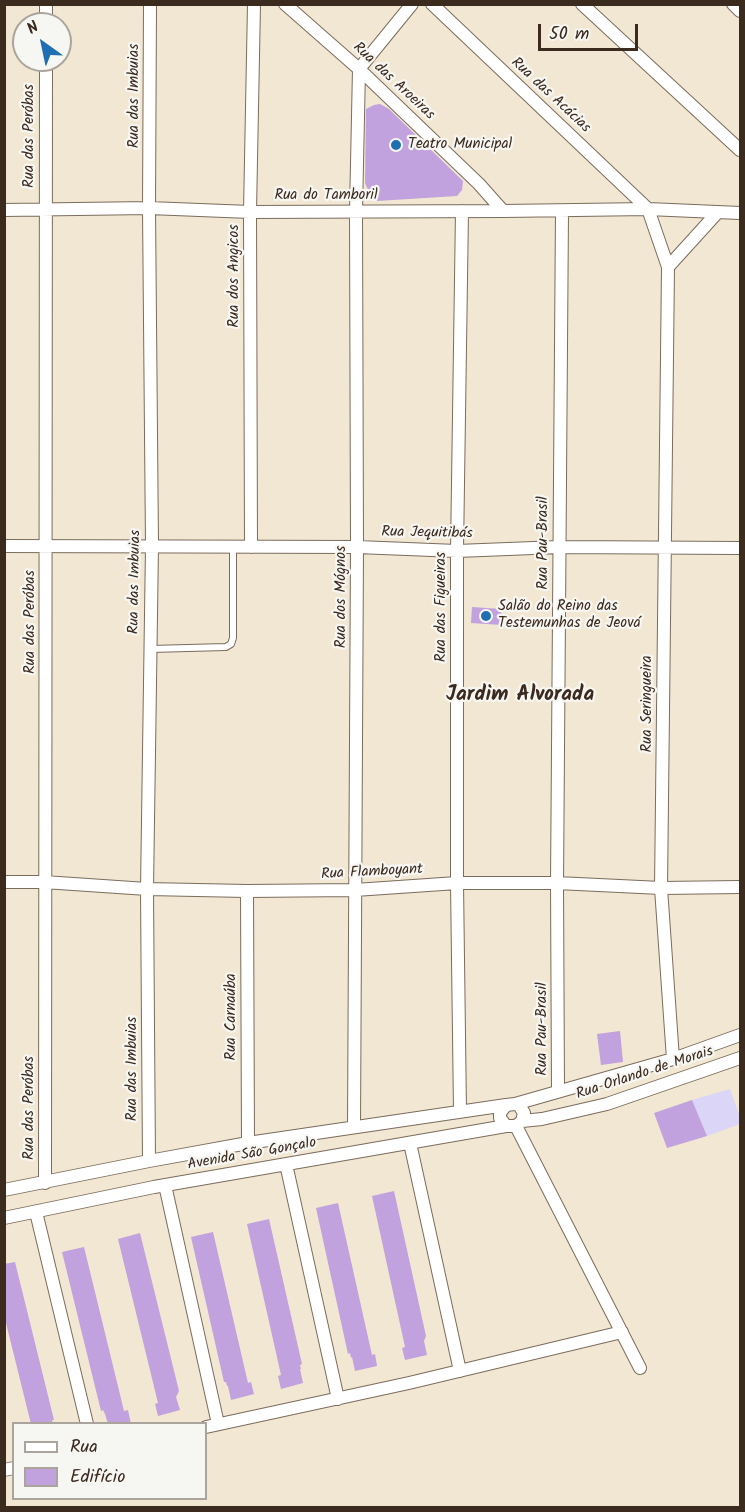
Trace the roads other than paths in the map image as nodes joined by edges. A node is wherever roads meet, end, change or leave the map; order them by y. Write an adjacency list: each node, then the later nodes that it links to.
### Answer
1 (150, 4): 12 (street, Rua das Imbuias)
2 (254, 4): 20 (street, Rua dos Angicos)
3 (285, 4): 9 (street, Rua das Aroeiras)
4 (412, 4): 9 (street)
5 (432, 4): 13 (street, Rua das Acácias)
6 (582, 4): 11 (street)
7 (733, 4): 8 (street)
8 (741, 12)
9 (359, 69): 16 (street, Rua dos Mógnos); 18 (street, Rua das Aroeiras)
10 (46, 72): 15 (street, Rua das Peróbas)
11 (741, 150)
12 (149, 208): 15 (street, Rua do Tamboril); 20 (street, Rua do Tamboril); 26 (street, Rua das Imbuias)
13 (648, 209): 19 (street, Rua do Tamboril); 21 (street, Rua do Tamboril); 23 (street, Rua Seringueira)
14 (4, 210): 15 (street, Rua do Tamboril)
15 (45, 211): 25 (street, Rua das Peróbas)
16 (356, 211): 17 (street, Rua do Tamboril); 20 (street, Rua do Tamboril); 29 (street, Rua dos Mógnos)
17 (462, 211): 18 (street, Rua do Tamboril); 33 (street, Rua das Figueiras)
18 (503, 211): 19 (street, Rua do Tamboril)
19 (562, 211): 30 (street, Rua Pau-Brasil)
20 (250, 212): 28 (street, Rua dos Angicos)
21 (717, 213): 22 (street, Rua do Tamboril); 23 (street)
22 (741, 213)
23 (668, 267): 32 (street, Rua Seringueira)
24 (4, 546): 25 (street, Rua Jequitibás)
25 (47, 546): 26 (street, Rua Jequitibás); 36 (street, Rua das Peróbas)
26 (152, 546): 27 (street, Rua Jequitibás); 34 (street, Rua das Imbuias)
27 (233, 547): 28 (street, Rua Jequitibás); 34 (lane)
28 (251, 547): 29 (street, Rua Jequitibás)
29 (357, 547): 33 (street, Rua Jequitibás); 42 (street, Rua dos Mógnos)
30 (559, 547): 32 (street, Rua Jequitibás); 33 (street, Rua Jequitibás); 38 (street, Rua Pau-Brasil)
31 (741, 548): 32 (street, Rua Jequitibás)
32 (664, 549): 40 (street, Rua Seringueira)
33 (457, 551): 37 (street, Rua das Figueiras)
34 (150, 649): 41 (street, Rua das Imbuias)
35 (4, 882): 36 (street, Rua Flamboyant)
36 (44, 882): 41 (street, Rua Flamboyant); 56 (street, Rua das Peróbas)
37 (457, 883): 38 (street, Rua Flamboyant); 42 (street, Rua Flamboyant); 49 (street, Rua das Figueiras)
38 (557, 883): 40 (street, Rua Flamboyant); 47 (street, Rua Pau-Brasil)
39 (741, 887): 40 (street, Rua Flamboyant)
40 (661, 888): 46 (street, Rua Seringueira)
41 (147, 889): 43 (street, Rua Flamboyant); 54 (street, Rua das Imbuias)
42 (356, 890): 43 (street, Rua Flamboyant); 51 (street, Rua dos Mógnos)
43 (247, 891): 52 (street, Rua Carnaúba)
44 (741, 1035): 46 (street, Avenida São Gonçalo)
45 (741, 1058): 50 (street, Rua Orlando de Morais)
46 (673, 1059): 47 (street, Avenida São Gonçalo)
47 (558, 1091): 48 (street, Avenida São Gonçalo)
48 (511, 1104): 49 (street, Avenida São Gonçalo); 50 (street); 50 (street)
49 (460, 1111): 51 (street, Avenida São Gonçalo)
50 (515, 1125): 53 (street, Avenida São Gonçalo); 61 (street)
51 (354, 1126): 52 (street, Avenida São Gonçalo)
52 (248, 1143): 54 (street, Avenida São Gonçalo)
53 (410, 1143): 55 (street, Avenida São Gonçalo); 63 (street)
54 (149, 1161): 56 (street, Avenida São Gonçalo)
55 (286, 1164): 57 (street, Avenida São Gonçalo); 64 (street)
56 (45, 1183): 58 (street, Avenida São Gonçalo)
57 (165, 1185): 59 (street, Avenida São Gonçalo); 66 (street)
58 (4, 1190)
59 (36, 1212): 60 (street, Avenida São Gonçalo); 65 (street)
60 (4, 1218)
61 (622, 1332): 62 (street); 63 (street)
62 (640, 1368)
63 (460, 1371): 64 (street)
64 (338, 1399): 66 (street)
65 (87, 1422)
66 (212, 1426)

